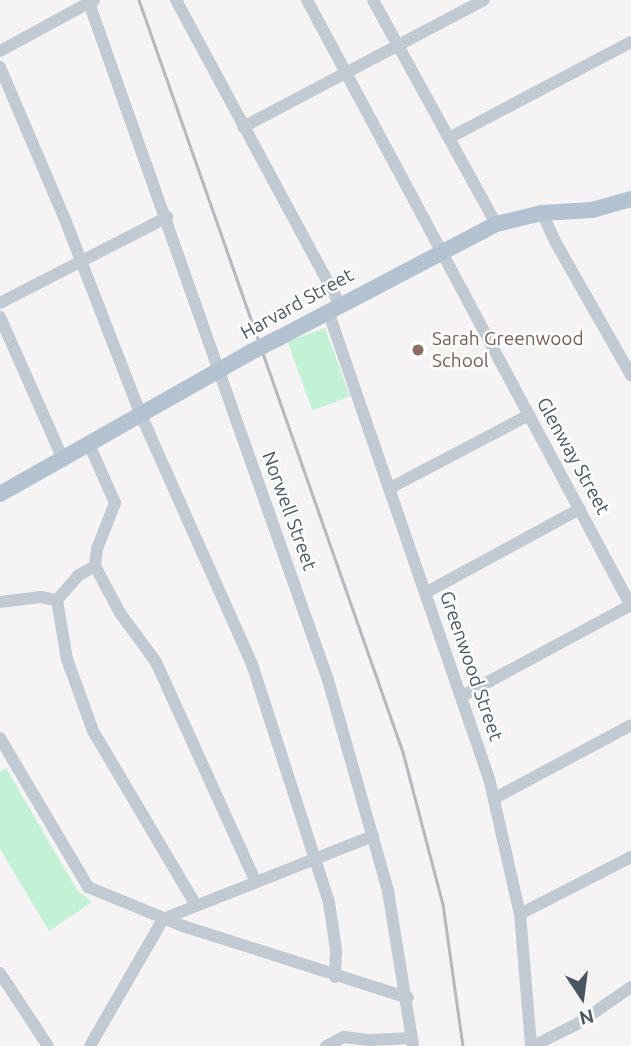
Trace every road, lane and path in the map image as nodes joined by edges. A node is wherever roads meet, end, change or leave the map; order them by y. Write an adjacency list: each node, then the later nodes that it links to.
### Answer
1 (176, 0): 11 (street, Greenwood Street)
2 (307, 0): 10 (street, Glenway Street)
3 (373, 0): 7 (street)
4 (484, 0): 7 (street)
5 (91, 1): 8 (street); 15 (street, Norwell Street)
6 (631, 42): 12 (street)
7 (398, 46): 10 (street); 12 (street)
8 (0, 51)
9 (0, 67): 18 (street)
10 (345, 72): 11 (street); 17 (street, Glenway Street)
11 (243, 127): 20 (street, Greenwood Street)
12 (449, 138): 16 (street)
13 (631, 199): 14 (main road, Harvard Street)
14 (542, 213): 16 (main road, Harvard Street); 23 (street)
15 (167, 217): 18 (street); 22 (street, Norwell Street)
16 (496, 224): 17 (main road, Harvard Street)
17 (440, 251): 20 (main road, Harvard Street); 25 (street, Glenway Street)
18 (80, 263): 19 (street); 24 (street)
19 (0, 303)
20 (334, 308): 22 (main road, Harvard Street, bridge); 28 (street, Greenwood Street)
21 (0, 317): 27 (street)
22 (219, 371): 24 (main road, Harvard Street); 40 (street, Norwell Street)
23 (631, 376)
24 (141, 415): 26 (main road, Harvard Street); 42 (street)
25 (529, 415): 28 (street); 30 (street, Glenway Street)
26 (89, 444): 27 (main road, Harvard Street); 31 (street)
27 (63, 459): 29 (main road, Harvard Street)
28 (390, 488): 32 (street, Greenwood Street)
29 (0, 494)
30 (580, 509): 32 (street); 35 (street, Glenway Street)
31 (95, 566): 33 (street); 43 (street)
32 (425, 593): 36 (street, Greenwood Street)
33 (57, 600): 34 (street); 44 (street)
34 (0, 602)
35 (631, 606): 36 (street)
36 (462, 696): 39 (street, Greenwood Street)
37 (631, 725): 39 (street)
38 (0, 738): 46 (street)
39 (495, 798): 45 (street, Greenwood Street)
40 (373, 836): 42 (street); 50 (street, Norwell Street)
41 (631, 857): 45 (street)
42 (316, 858): 43 (street); 48 (street)
43 (256, 882): 44 (street)
44 (196, 905): 46 (street)
45 (520, 914): 55 (street, Greenwood Street)
46 (163, 919): 48 (street); 53 (street)
47 (0, 973): 52 (street)
48 (335, 977): 50 (street)
49 (631, 988): 55 (street)
50 (408, 998): 51 (street, Norwell Street)
51 (413, 1042): 54 (street)
52 (48, 1046)
53 (90, 1046)
54 (326, 1046)
55 (532, 1046)

